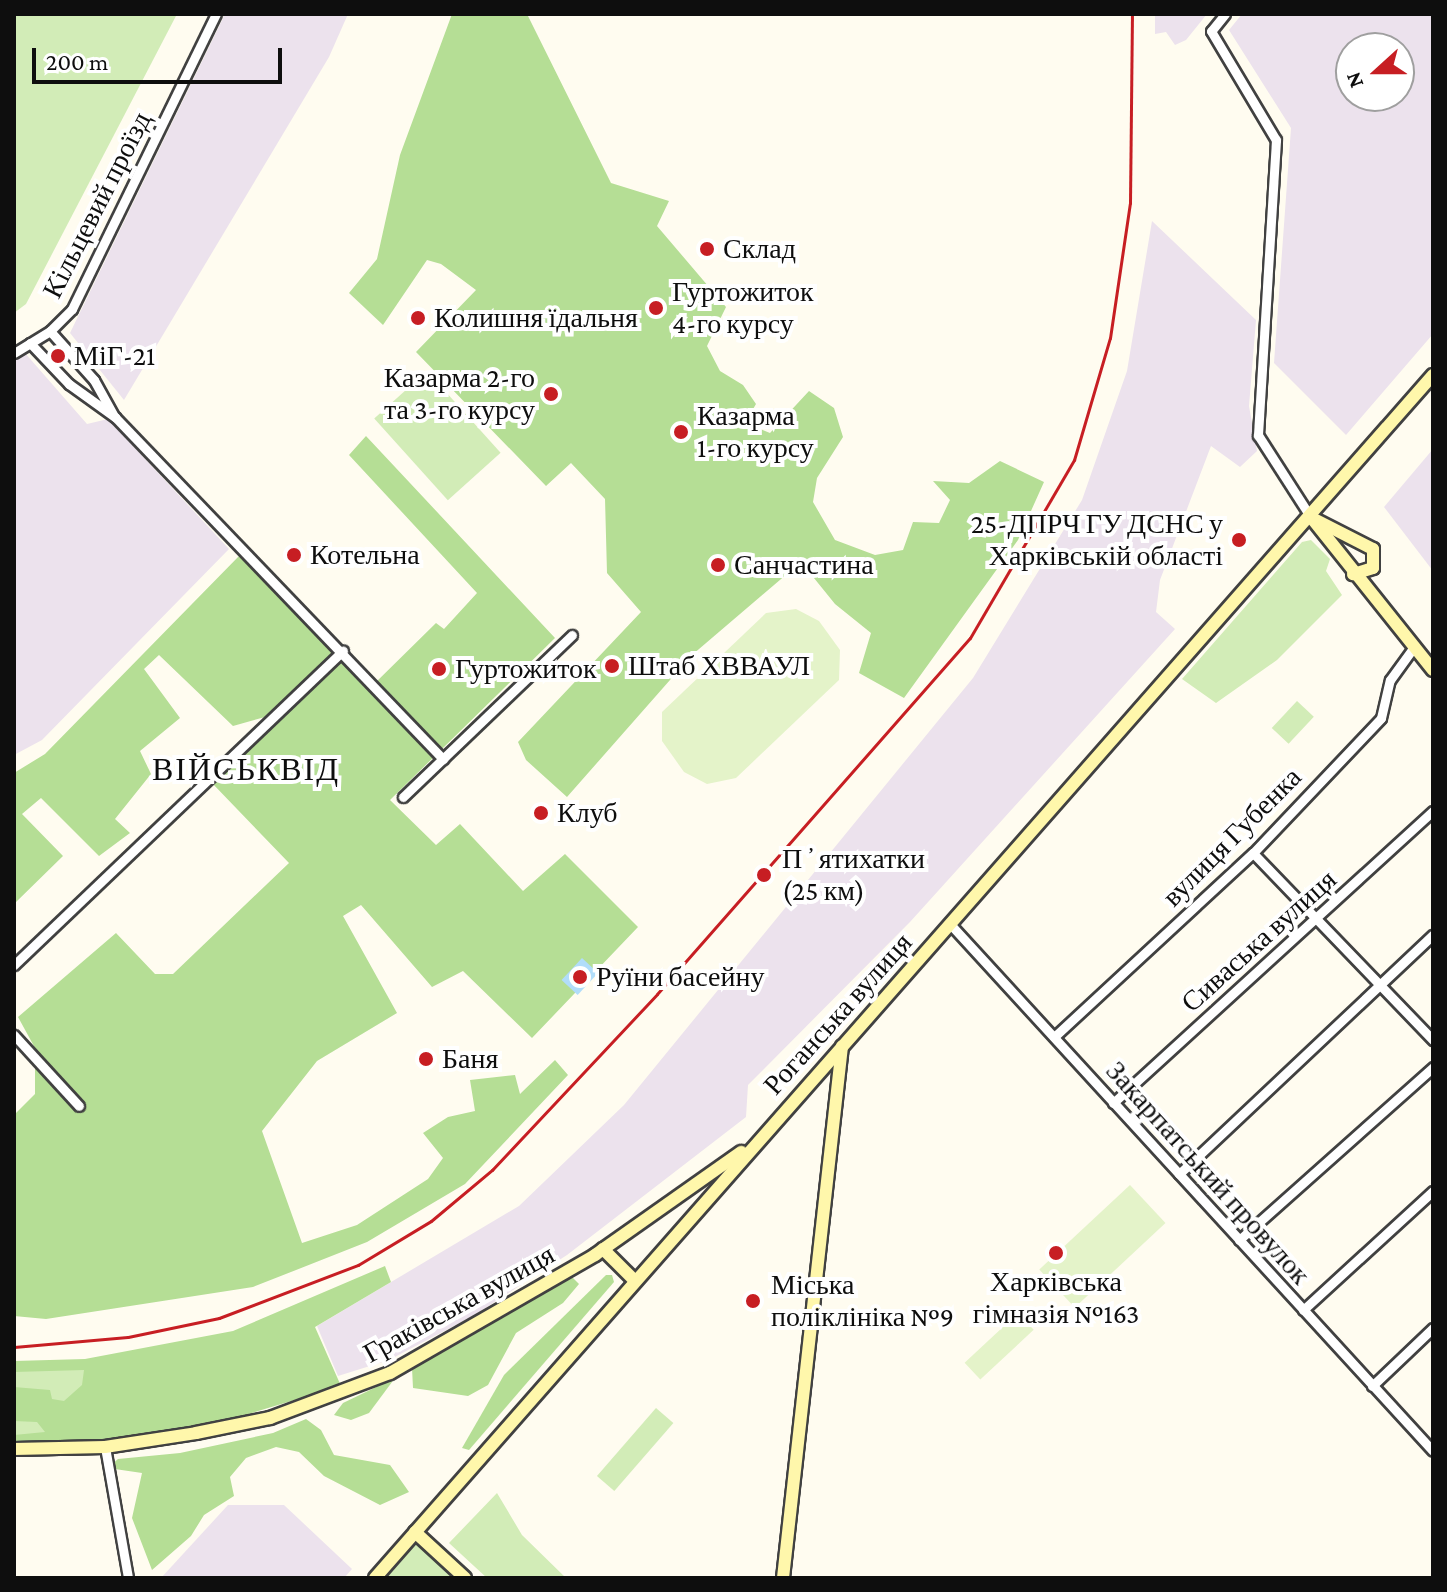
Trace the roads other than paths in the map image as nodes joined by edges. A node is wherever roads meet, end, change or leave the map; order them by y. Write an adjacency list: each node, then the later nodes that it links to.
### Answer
1 (216, 14): 3 (street, Кільцевий проїзд)
2 (1225, 14): 8 (street)
3 (50, 331): 4 (street, Кільцевий проїзд); 7 (street)
4 (30, 343): 5 (street, Кільцевий проїзд); 7 (street)
5 (14, 353)
6 (1433, 375): 8 (street, Роганська вулиця)
7 (115, 417): 12 (street)
8 (1310, 516): 9 (street); 9 (street); 19 (street, Роганська вулиця)
9 (1353, 574): 11 (street)
10 (572, 635): 14 (street)
11 (1413, 648): 13 (street); 17 (street, вулиця Губенка)
12 (343, 651): 14 (street); 21 (street)
13 (1433, 670)
14 (443, 759): 15 (street)
15 (403, 797)
16 (1433, 811): 18 (street, Сиваська вулиця)
17 (1253, 853): 18 (street); 24 (street, вулиця Губенка)
18 (1316, 919): 22 (street); 28 (street, Сиваська вулиця)
19 (951, 925): 24 (street, Закарпатський провулок); 26 (street, Роганська вулиця)
20 (1433, 935): 22 (street)
21 (14, 965)
22 (1379, 987): 25 (street); 31 (street)
23 (14, 1035): 29 (street)
24 (1054, 1037): 28 (street, Закарпатський провулок)
25 (1433, 1040)
26 (842, 1046): 30 (street, Роганська вулиця); 46 (street)
27 (1433, 1067): 33 (street)
28 (1113, 1103): 31 (street, Закарпатський провулок)
29 (79, 1106)
30 (754, 1144): 34 (street, Граківська вулиця); 35 (street, Роганська вулиця)
31 (1179, 1174): 33 (street, Закарпатський провулок)
32 (1433, 1191): 36 (street)
33 (1239, 1240): 36 (street, Закарпатський провулок)
34 (603, 1249): 35 (street); 39 (street, Граківська вулиця)
35 (635, 1281): 42 (street, Роганська вулиця)
36 (1303, 1310): 38 (street, Закарпатський провулок)
37 (1433, 1328): 38 (street)
38 (1372, 1386): 41 (street, Закарпатський провулок)
39 (105, 1447): 40 (street, Граківська вулиця); 43 (street)
40 (14, 1449)
41 (1433, 1451)
42 (415, 1532): 44 (street, Роганська вулиця); 45 (street)
43 (128, 1578)
44 (375, 1578)
45 (465, 1578)
46 (783, 1578)

